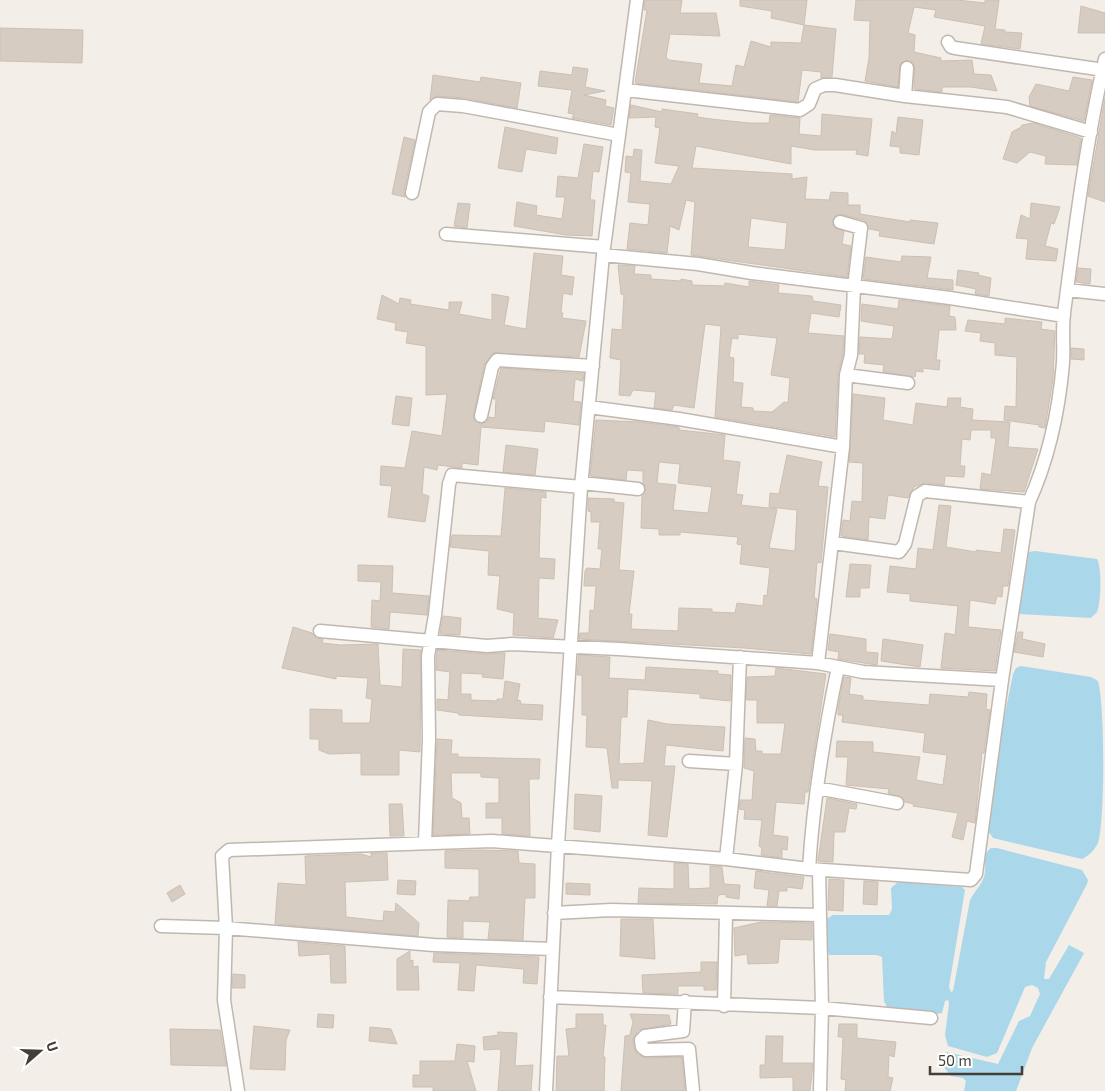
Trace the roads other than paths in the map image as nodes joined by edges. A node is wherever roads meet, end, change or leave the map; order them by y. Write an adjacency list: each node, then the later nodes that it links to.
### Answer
1 (637, 0): 5 (street)
2 (948, 42): 3 (street)
3 (1104, 64): 7 (street)
4 (907, 68): 6 (street)
5 (626, 90): 6 (street); 8 (street)
6 (905, 96): 7 (street)
7 (1091, 132): 14 (street)
8 (619, 135): 9 (street); 12 (street)
9 (412, 193)
10 (840, 222): 13 (street)
11 (446, 234): 12 (street)
12 (604, 251): 13 (street); 17 (street)
13 (854, 287): 16 (street); 18 (street)
14 (1067, 290): 15 (street); 16 (street)
15 (1105, 294)
16 (1064, 316): 25 (street)
17 (593, 366): 20 (street); 21 (street)
18 (846, 375): 19 (street); 22 (street)
19 (908, 383)
20 (589, 407): 22 (street); 23 (street)
21 (482, 416)
22 (842, 447): 26 (street)
23 (582, 485): 24 (street); 28 (street); 29 (street)
24 (638, 489)
25 (1029, 502): 26 (street); 33 (street)
26 (833, 543): 31 (street)
27 (320, 630): 28 (street)
28 (431, 642): 29 (street); 38 (street)
29 (569, 648): 30 (street); 39 (street)
30 (740, 657): 31 (street); 35 (street)
31 (818, 663): 32 (street)
32 (838, 667): 33 (street); 36 (street)
33 (1002, 680): 41 (street)
34 (689, 761): 35 (street)
35 (736, 764): 40 (street)
36 (817, 788): 37 (street); 41 (street)
37 (897, 803)
38 (425, 842): 39 (street); 46 (street)
39 (558, 845): 40 (street); 42 (street)
40 (726, 859): 41 (street)
41 (814, 870): 44 (street)
42 (554, 913): 43 (street); 47 (street)
43 (726, 914): 44 (street); 50 (street)
44 (819, 915): 51 (street)
45 (161, 926): 46 (street)
46 (226, 928): 47 (street); 53 (street)
47 (552, 949): 48 (street)
48 (550, 997): 49 (street); 54 (street)
49 (684, 1001): 50 (street); 55 (street)
50 (724, 1006): 51 (street)
51 (822, 1008): 52 (street); 56 (street)
52 (931, 1018)
53 (238, 1091)
54 (546, 1091)
55 (693, 1091)
56 (820, 1091)

